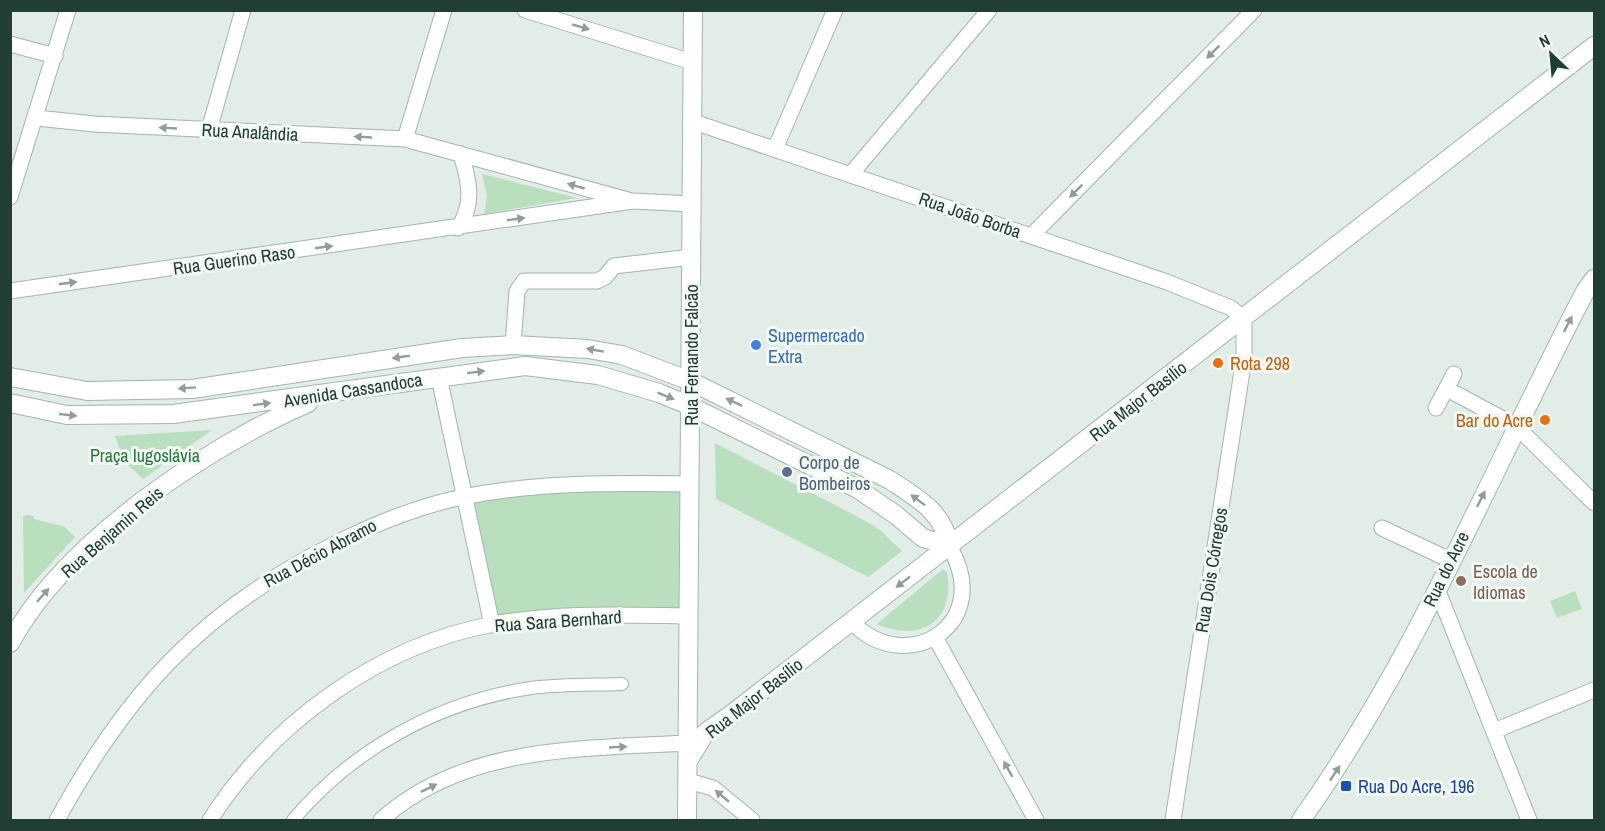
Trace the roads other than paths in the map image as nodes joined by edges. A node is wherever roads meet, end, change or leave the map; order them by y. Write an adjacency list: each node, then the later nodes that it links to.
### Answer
1 (68, 10): 11 (street)
2 (243, 10): 15 (street)
3 (444, 10): 16 (street)
4 (525, 10): 12 (street, one-way to 12)
5 (693, 10): 12 (main road, Rua Fernando Falcão)
6 (835, 10): 17 (street)
7 (989, 10): 19 (street)
8 (1254, 10): 24 (street, one-way to 24)
9 (10, 44): 11 (street)
10 (1594, 46): 28 (main road, Rua Major Basílio)
11 (55, 56): 13 (street)
12 (692, 62): 14 (main road, Rua Fernando Falcão)
13 (37, 118): 15 (street, Rua Analândia, one-way to 13); 20 (street)
14 (691, 120): 17 (street, Rua João Borba); 22 (main road, Rua Fernando Falcão)
15 (209, 130): 16 (street, Rua Analândia, one-way to 15)
16 (405, 139): 18 (street, Rua Analândia)
17 (776, 149): 19 (street, Rua João Borba)
18 (461, 154): 21 (street, Rua Analândia, one-way to 18); 23 (street)
19 (851, 174): 24 (street, Rua João Borba)
20 (10, 197)
21 (633, 201): 22 (street); 23 (street, Rua Guerino Raso, one-way to 21)
22 (692, 204): 25 (main road, Rua Fernando Falcão)
23 (458, 228): 27 (street, Rua Guerino Raso, one-way to 23)
24 (1031, 236): 28 (street, Rua João Borba)
25 (692, 257): 29 (street); 33 (main road, Rua Fernando Falcão)
26 (1594, 279): 40 (main road, Rua do Acre, one-way to 26)
27 (10, 291)
28 (1244, 320): 48 (main road, Rua Major Basílio); 70 (street, Rua Dois Córregos)
29 (513, 345): 31 (main road, Avenida Cassandoca, one-way to 31); 33 (main road, Avenida Cassandoca, one-way to 29)
30 (1454, 374): 34 (street)
31 (10, 377)
32 (440, 377): 35 (main road, Avenida Cassandoca); 37 (main road, Avenida Cassandoca, one-way to 37); 45 (street)
33 (690, 381): 37 (main road, Rua Fernando Falcão); 39 (main road, Avenida Cassandoca, one-way to 33)
34 (1446, 389): 38 (street); 40 (street)
35 (329, 394): 36 (main road, Avenida Cassandoca, one-way to 35); 55 (main road, Rua Benjamin Reis, one-way to 35)
36 (10, 403)
37 (691, 406): 42 (main road, Avenida Cassandoca); 44 (main road, Rua Fernando Falcão)
38 (1437, 408)
39 (778, 423): 41 (main road, Avenida Cassandoca); 42 (main road)
40 (1516, 426): 46 (street); 49 (main road, Rua do Acre, one-way to 40)
41 (810, 440): 43 (main road); 48 (main road, Avenida Cassandoca, one-way to 41)
42 (770, 445): 43 (main road, Avenida Cassandoca)
43 (800, 461): 48 (main road, Avenida Cassandoca)
44 (689, 484): 45 (street, Rua Décio Abramo); 51 (main road, Rua Fernando Falcão)
45 (465, 496): 53 (street); 63 (street, Rua Décio Abramo)
46 (1594, 503)
47 (1382, 528): 49 (street)
48 (949, 546): 52 (main road, Rua Major Basílio, one-way to 52); 54 (street)
49 (1450, 560): 50 (main road, Rua do Acre)
50 (1437, 589): 60 (street); 71 (main road, Rua do Acre, one-way to 50)
51 (689, 616): 53 (street, Rua Sara Bernhard); 58 (main road, Rua Fernando Falcão)
52 (852, 622): 54 (street); 59 (main road, Rua Major Basílio)
53 (492, 625): 64 (street, Rua Sara Bernhard)
54 (934, 637): 69 (street, one-way to 54)
55 (10, 643)
56 (622, 684): 65 (street)
57 (1594, 690): 60 (street)
58 (688, 700): 59 (main road); 61 (main road, Rua Fernando Falcão)
59 (733, 713): 61 (main road, Rua Major Basílio)
60 (1494, 730): 72 (street)
61 (688, 752): 62 (main road, Rua Fernando Falcão); 66 (street, one-way to 61)
62 (688, 781): 67 (main road, Rua Fernando Falcão); 68 (street, one-way to 62)
63 (57, 820)
64 (210, 820)
65 (293, 820)
66 (381, 820)
67 (687, 820)
68 (752, 820)
69 (1036, 820)
70 (1173, 820)
71 (1301, 820)
72 (1529, 820)

